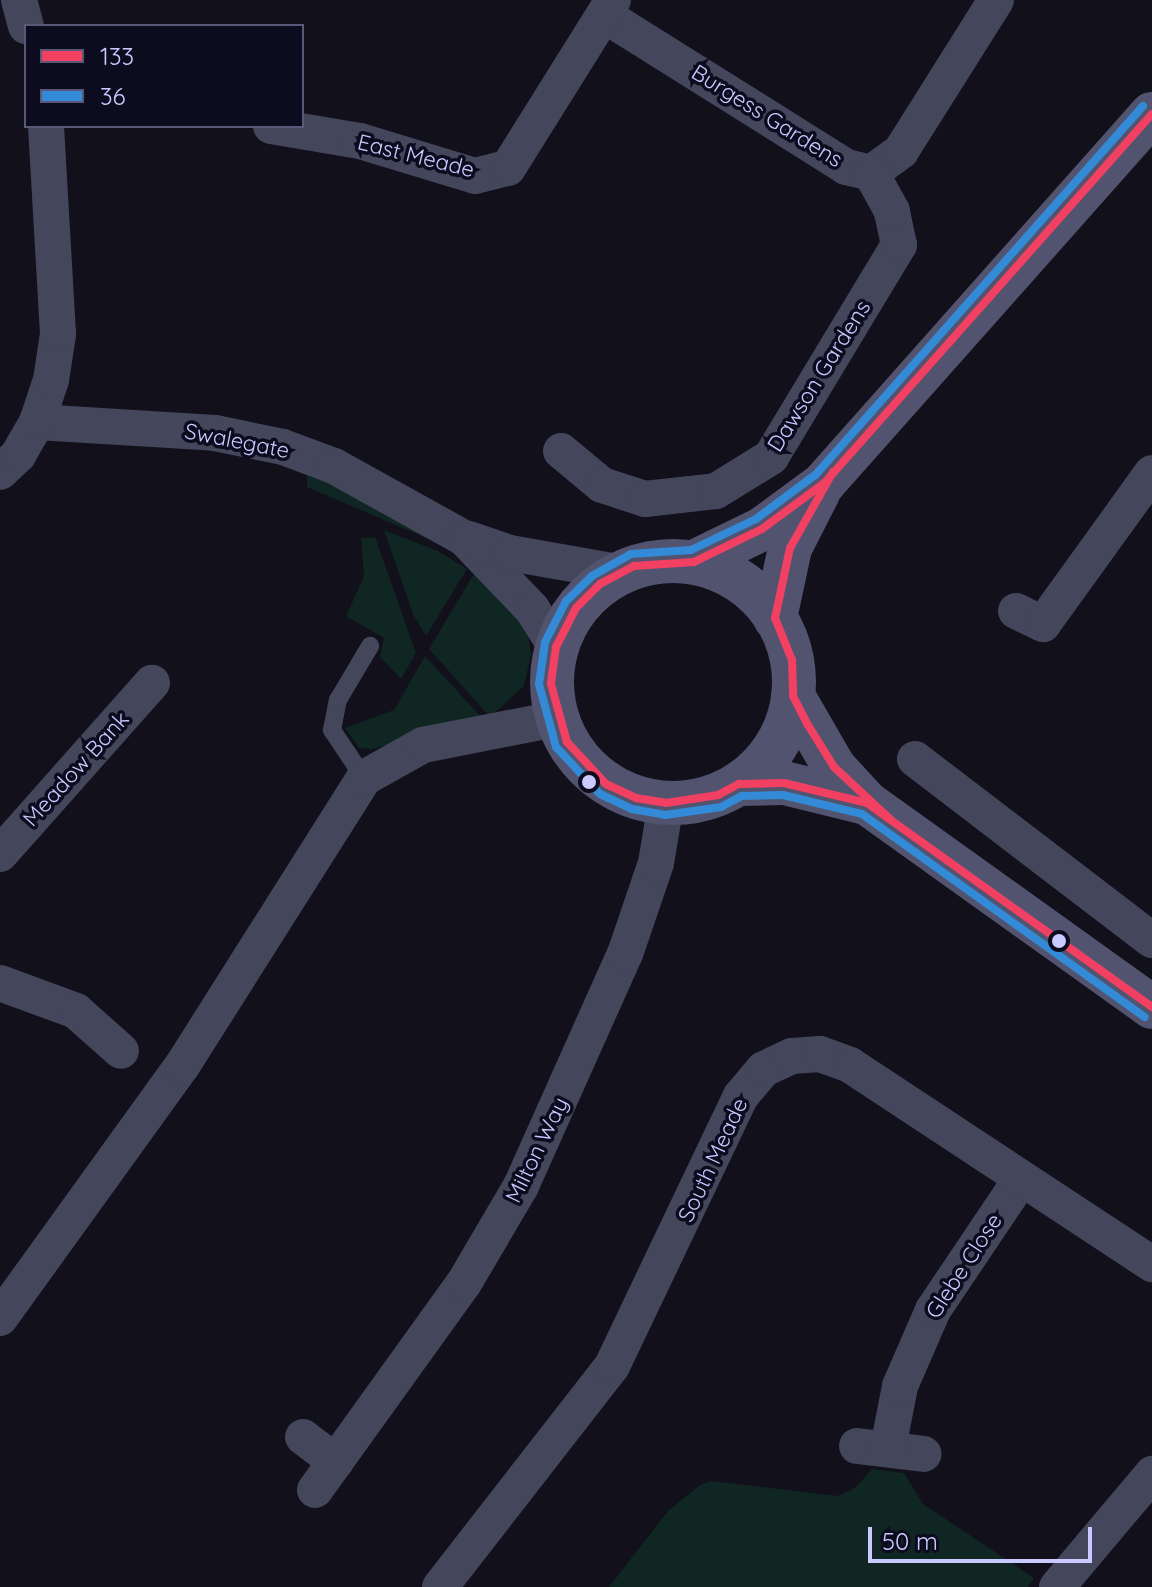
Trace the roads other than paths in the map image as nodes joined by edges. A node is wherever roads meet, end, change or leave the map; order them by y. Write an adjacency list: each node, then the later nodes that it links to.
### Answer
1 (19, 0): 4 (street)
2 (996, 0): 8 (street, Burgess Gardens)
3 (609, 8): 7 (street, East Meade); 8 (street, Burgess Gardens)
4 (25, 24)
5 (1152, 114): 13 (main road)
6 (46, 128): 9 (street)
7 (283, 128)
8 (871, 173): 10 (street, Dawson Gardens)
9 (37, 422): 11 (street); 14 (street, Swalegate)
10 (561, 451)
11 (0, 472)
12 (1152, 473): 17 (street)
13 (823, 484): 15 (main road); 18 (main road)
14 (464, 538): 16 (street, Swalegate); 20 (street, Swalegate)
15 (694, 562): 16 (main road); 18 (main road)
16 (623, 573): 20 (main road)
17 (1016, 611)
18 (775, 618): 22 (main road)
19 (370, 646): 25 (lane)
20 (556, 647): 23 (main road)
21 (152, 683): 29 (street, Meadow Bank)
22 (793, 696): 26 (main road); 28 (main road)
23 (556, 719): 25 (street); 27 (main road)
24 (915, 759): 30 (street)
25 (364, 778): 37 (street)
26 (739, 784): 27 (main road); 28 (main road)
27 (666, 803): 38 (street, Milton Way)
28 (867, 803): 31 (main road)
29 (0, 854)
30 (1151, 938): 31 (street)
31 (1116, 981): 33 (main road)
32 (0, 983): 34 (street)
33 (1152, 1007)
34 (121, 1051)
35 (1021, 1179): 36 (street, South Meade); 39 (street, Glebe Close); 41 (street, South Meade)
36 (1152, 1264)
37 (0, 1318)
38 (303, 1437)
39 (924, 1454)
40 (1152, 1474): 42 (street)
41 (440, 1587)
42 (1057, 1587)

